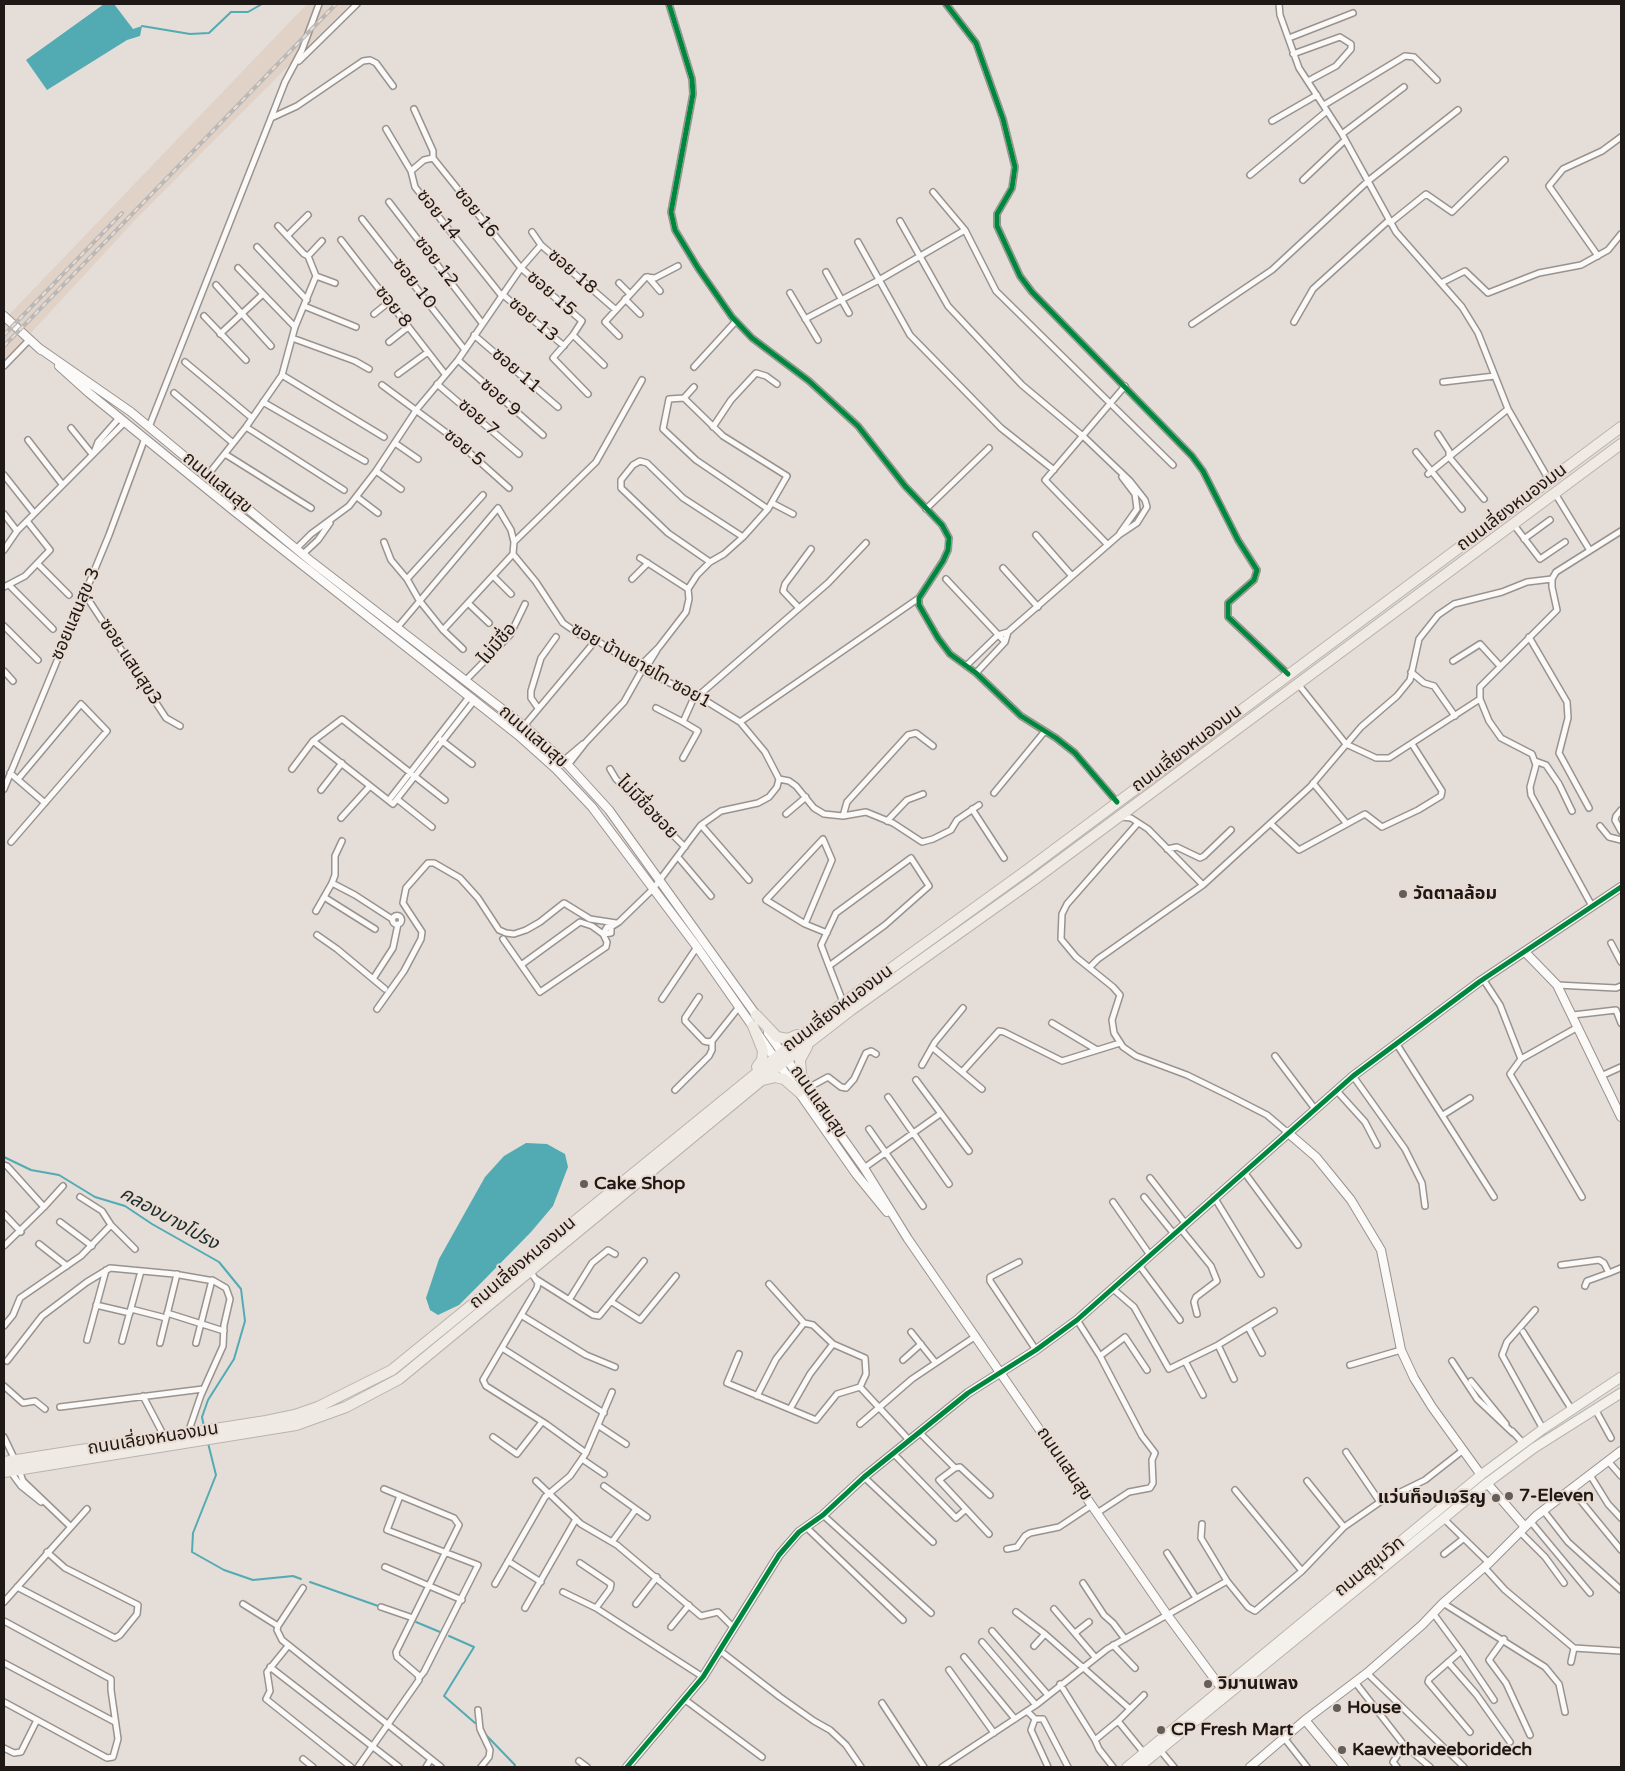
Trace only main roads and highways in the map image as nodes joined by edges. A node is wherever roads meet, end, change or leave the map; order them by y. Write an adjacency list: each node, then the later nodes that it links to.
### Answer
1 (4, 316): 2 (main road, ถนนแสนสุข)
2 (39, 348): 3 (main road, ถนนแสนสุข); 4 (main road, ถนนแสนสุข)
3 (131, 412): 4 (main road); 9 (main road, ถนนแสนสุข)
4 (122, 420): 10 (main road, ถนนแสนสุข)
5 (1621, 427): 7 (highway, ถนนเลี่ยงหนองมน)
6 (1621, 444): 8 (highway, ถนนเลี่ยงหนองมน)
7 (1444, 558): 8 (highway); 13 (highway, ถนนเลี่ยงหนองมน)
8 (1453, 570): 14 (highway, ถนนเลี่ยงหนองมน)
9 (389, 622): 10 (main road); 11 (main road, ถนนแสนสุข)
10 (384, 631): 12 (main road, ถนนแสนสุข)
11 (405, 634): 12 (main road); 17 (main road, ถนนแสนสุข)
12 (398, 642): 18 (main road, ถนนแสนสุข)
13 (1027, 870): 14 (highway); 19 (highway, ถนนเลี่ยงหนองมน)
14 (1035, 879): 19 (highway, ถนนเลี่ยงหนองมน)
15 (1621, 886): 16 (main road)
16 (1525, 952): 24 (main road); 25 (main road)
17 (756, 1015): 19 (highway); 20 (main road, ถนนแสนสุข)
18 (753, 1026): 20 (main road, ถนนแสนสุข); 21 (highway)
19 (815, 1032): 20 (highway, ถนนเลี่ยงหนองมน); 23 (highway)
20 (781, 1058): 21 (highway, ถนนเลี่ยงหนองมน); 22 (highway, ถนนเลี่ยงหนองมน); 23 (main road, ถนนแสนสุข)
21 (748, 1078): 31 (highway, ถนนเลี่ยงหนองมน)
22 (760, 1082): 23 (highway); 31 (highway, ถนนเลี่ยงหนองมน)
23 (804, 1089): 26 (main road, ถนนแสนสุข); 26 (main road, ถนนแสนสุข)
24 (1621, 1117)
25 (1287, 1132): 27 (main road); 37 (main road)
26 (908, 1239): 27 (main road, ถนนแสนสุข)
27 (1001, 1372): 39 (main road, ถนนแสนสุข); 41 (main road)
28 (1621, 1377): 30 (main road, ถนนสุขุมวิท)
29 (1621, 1393): 32 (main road, ถนนสุขุมวิท)
30 (1551, 1424): 32 (main road); 37 (main road, ถนนสุขุมวิท)
31 (225, 1433): 33 (highway, ถนนเลี่ยงหนองมน)
32 (1557, 1434): 37 (main road, ถนนสุขุมวิท)
33 (191, 1436): 36 (highway, ถนนเลี่ยงหนองมน); 36 (highway, ถนนเลี่ยงหนองมน)
34 (1620, 1454): 38 (main road)
35 (4, 1462): 36 (highway, ถนนเลี่ยงหนองมน)
36 (12, 1468)
37 (1484, 1479): 38 (main road); 39 (main road, ถนนสุขุมวิท); 43 (main road, ถนนสุขุมวิท)
38 (1525, 1527): 40 (main road)
39 (1222, 1688): 42 (main road, ถนนสุขุมวิท)
40 (1305, 1720): 44 (main road); 45 (main road)
41 (627, 1767)
42 (1127, 1767)
43 (1139, 1767)
44 (1250, 1767)
45 (1344, 1767)

